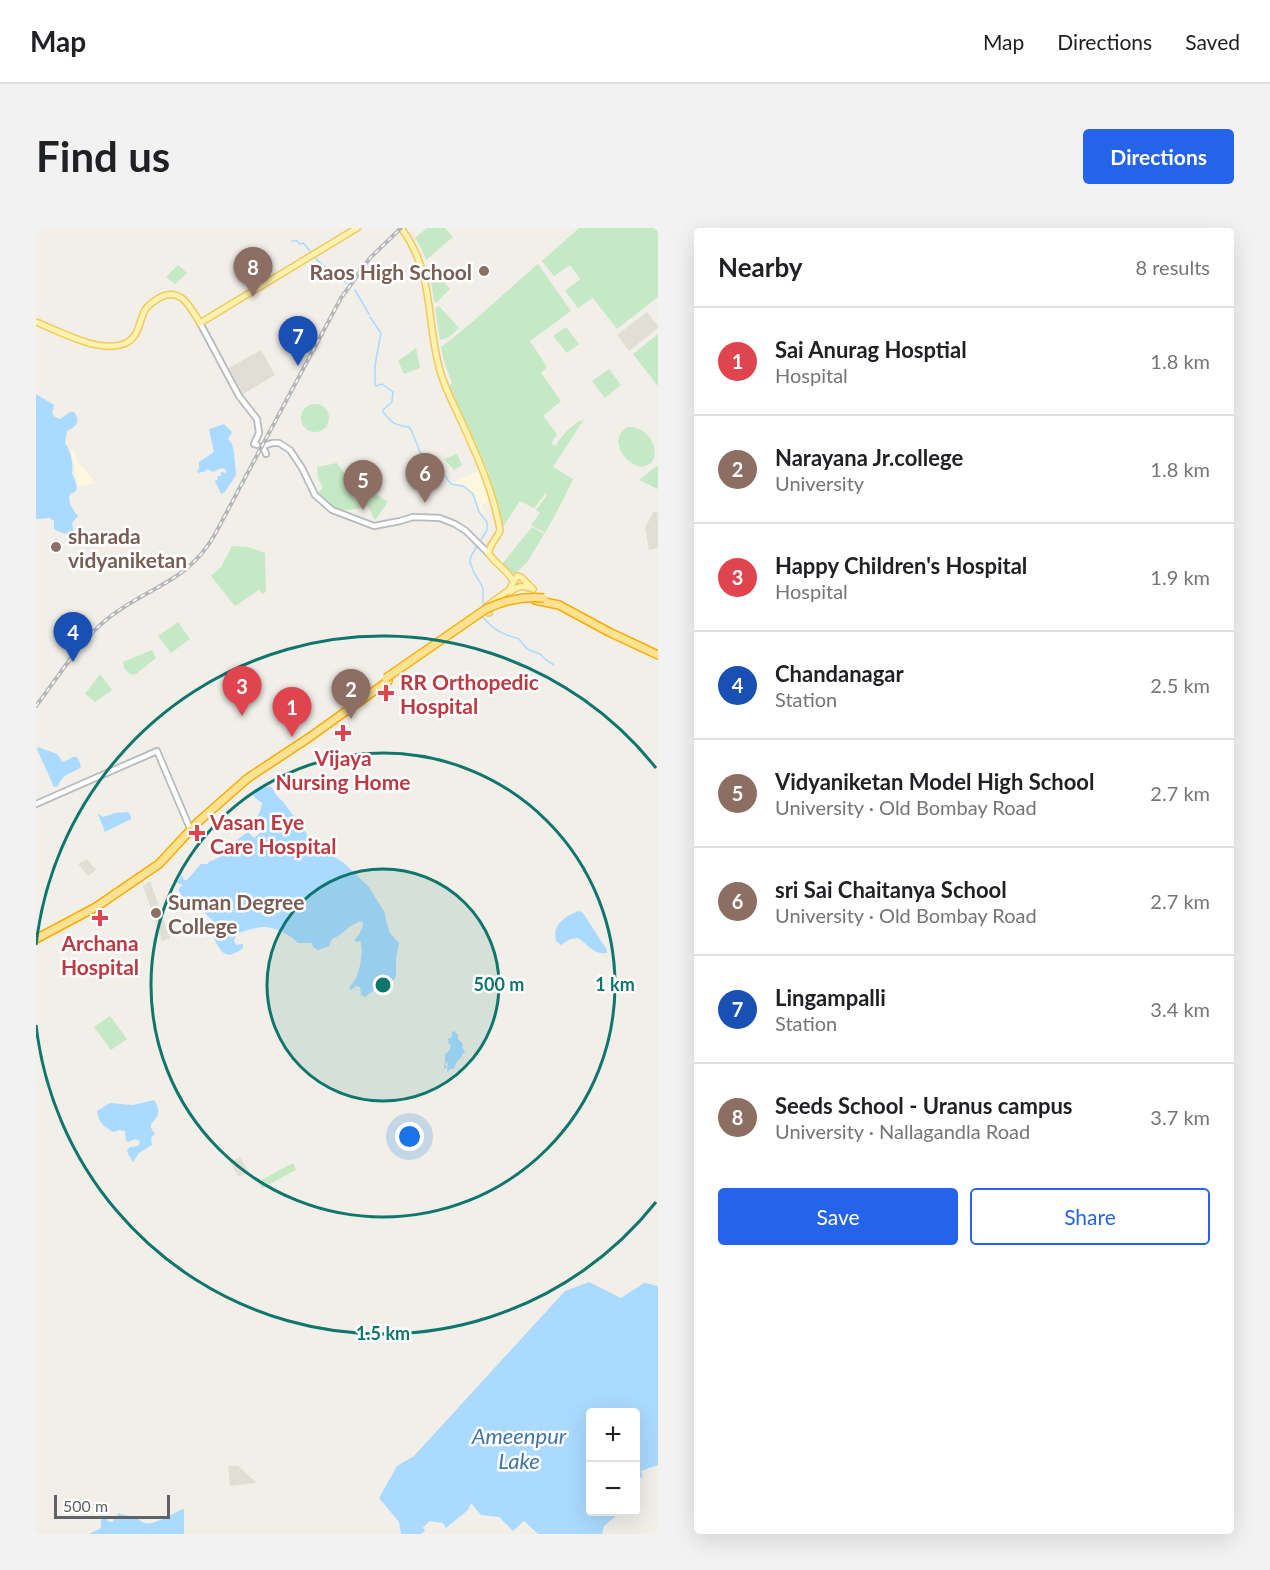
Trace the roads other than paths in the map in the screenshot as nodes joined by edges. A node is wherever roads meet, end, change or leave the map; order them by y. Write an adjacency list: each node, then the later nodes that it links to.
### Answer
1 (352, 228): 4 (main road)
2 (357, 228): 4 (main road)
3 (403, 228): 9 (main road)
4 (309, 257): 6 (main road)
5 (170, 293): 6 (main road); 6 (main road); 7 (main road)
6 (202, 320): 8 (main road); 8 (main road)
7 (36, 321)
8 (259, 446): 9 (main road)
9 (490, 553): 10 (main road)
10 (515, 579): 11 (main road); 11 (main road)
11 (495, 602): 11 (main road)
12 (658, 654): 14 (highway, bridge)
13 (36, 804): 14 (main road)
14 (189, 825): 15 (highway)
15 (36, 937)

